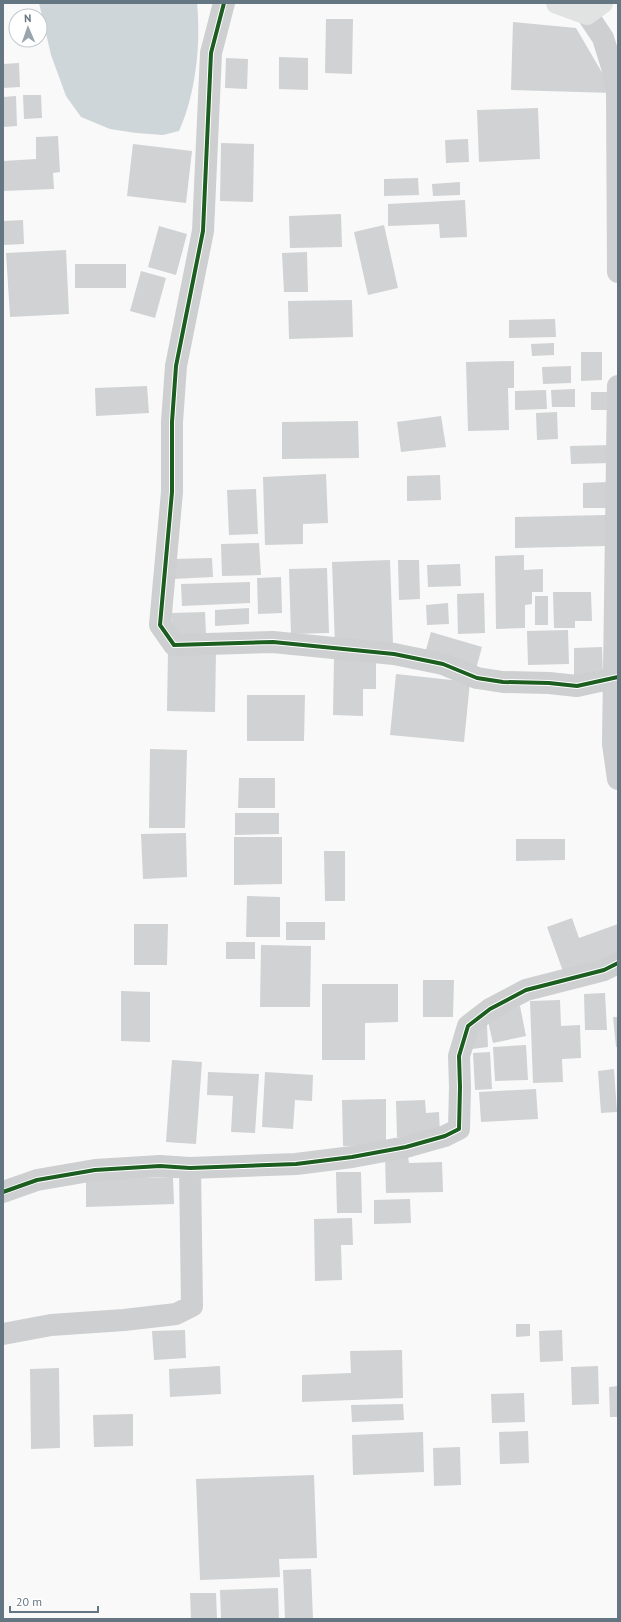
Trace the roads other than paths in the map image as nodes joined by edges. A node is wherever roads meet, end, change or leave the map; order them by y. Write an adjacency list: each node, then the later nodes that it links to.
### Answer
1 (224, 3): 6 (street)
2 (557, 3): 3 (main road)
3 (594, 9): 4 (street)
4 (618, 272)
5 (618, 386): 6 (street)
6 (616, 677): 7 (street)
7 (618, 779)
8 (618, 963): 9 (street)
9 (190, 1168): 10 (street); 11 (street)
10 (3, 1192)
11 (3, 1334)

